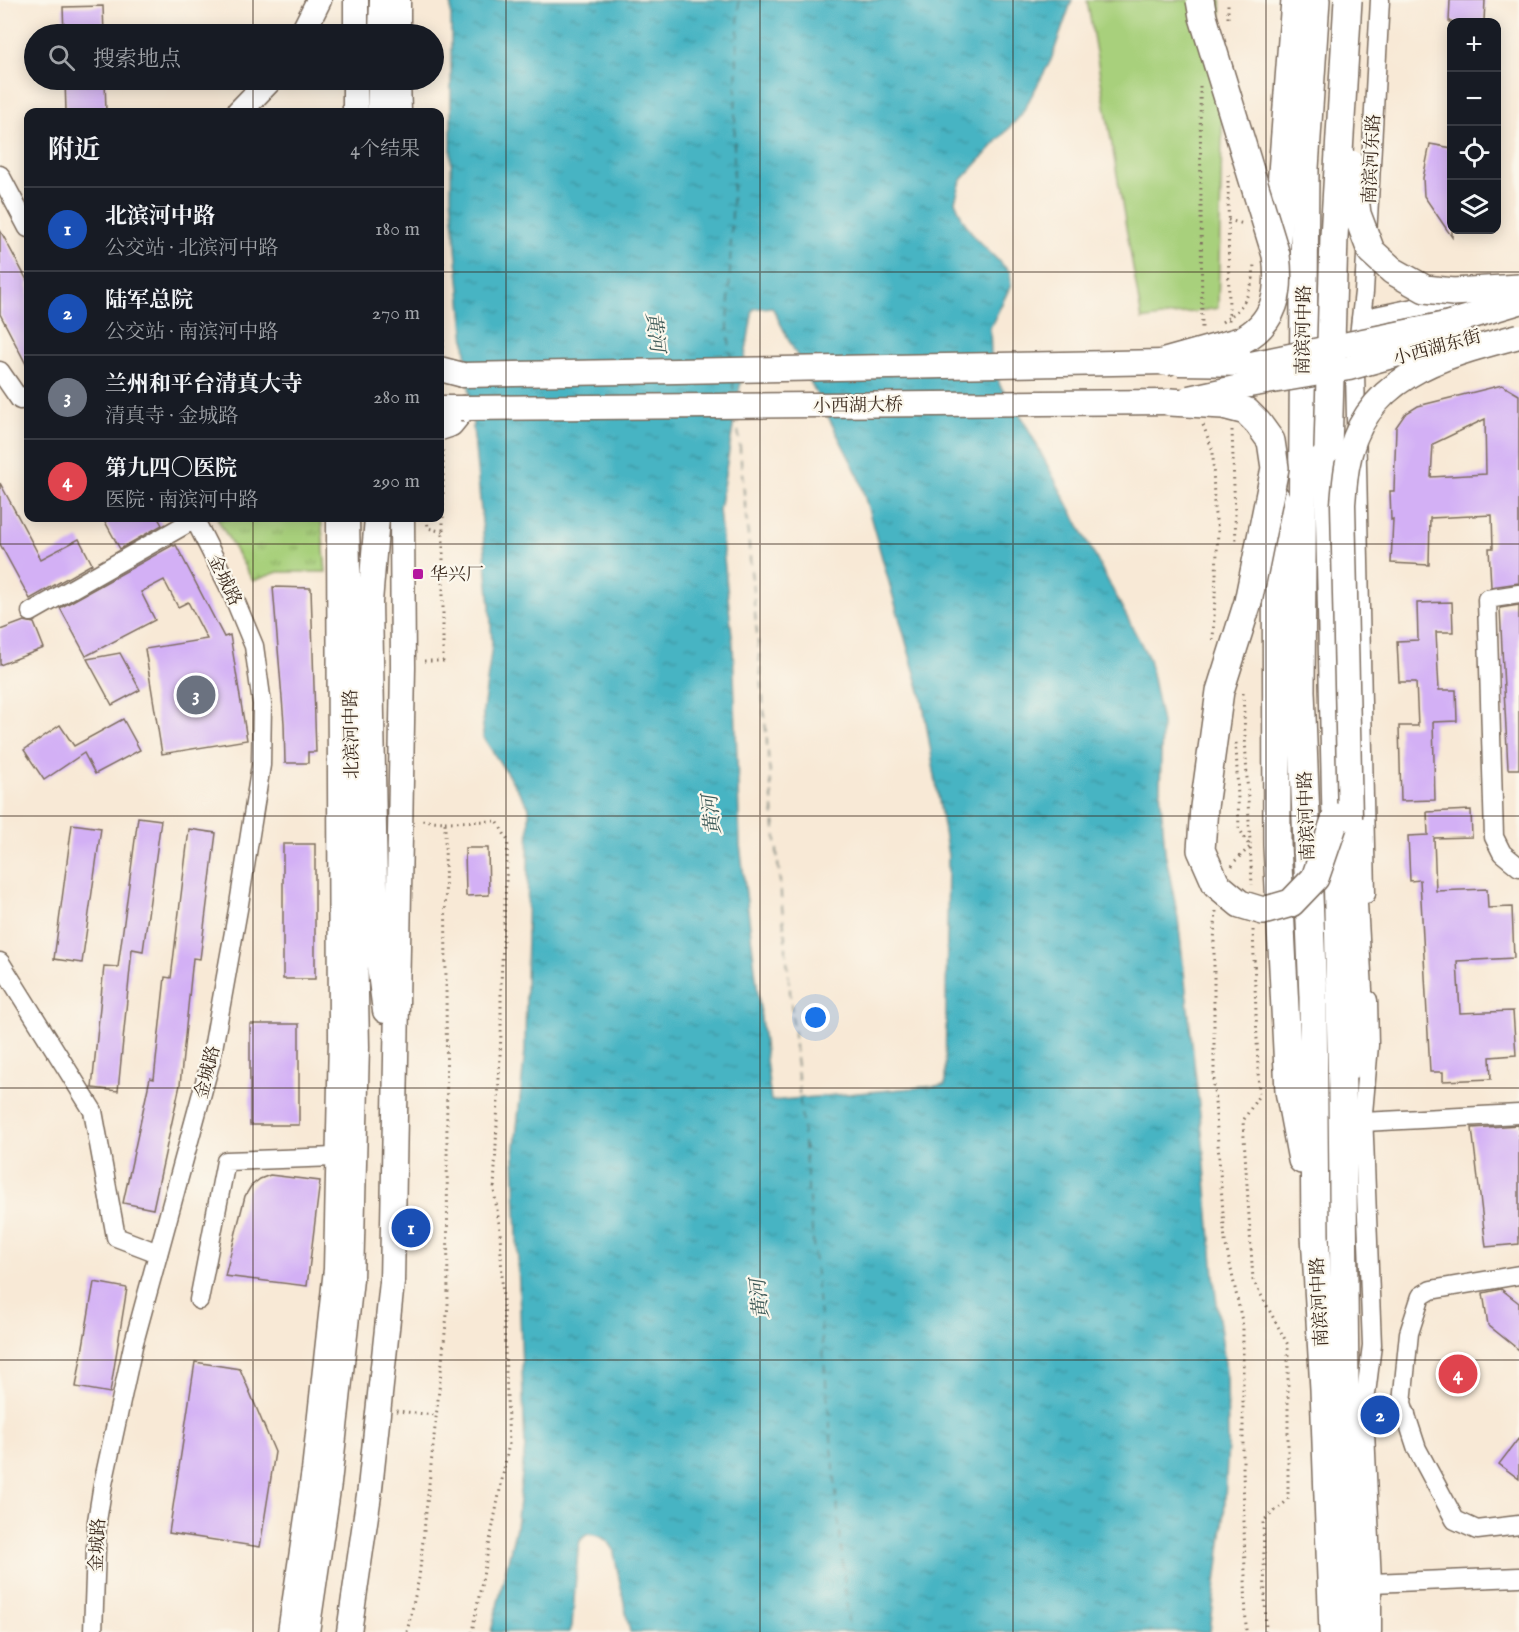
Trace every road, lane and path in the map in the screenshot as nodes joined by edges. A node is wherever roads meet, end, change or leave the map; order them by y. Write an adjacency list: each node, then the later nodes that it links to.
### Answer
1 (319, 0): 13 (main road)
2 (356, 0): 14 (main road)
3 (382, 0): 15 (main road)
4 (398, 0): 16 (main road)
5 (1200, 0): 30 (highway, bridge)
6 (1228, 0): 17 (path)
7 (1294, 0): 30 (highway)
8 (1316, 0): 80 (highway, 南滨河中路)
9 (1325, 0): 29 (highway, bridge)
10 (1348, 0): 29 (highway, 南滨河中路, bridge)
11 (1362, 0): 32 (highway, bridge)
12 (1380, 0): 35 (street, 南滨河东路)
13 (307, 24)
14 (356, 24)
15 (381, 24)
16 (398, 24)
17 (1227, 25)
18 (260, 90): 22 (main road)
19 (355, 90): 23 (main road)
20 (380, 90): 24 (main road)
21 (398, 90): 25 (main road)
22 (243, 108)
23 (355, 108)
24 (379, 108)
25 (399, 108)
26 (1228, 174): 37 (path)
27 (0, 175): 28 (street)
28 (24, 220)
29 (1334, 237): 66 (highway, 南滨河中路, bridge)
30 (1276, 255): 40 (highway, bridge)
31 (1253, 279): 40 (path, bridge)
32 (1519, 287): 35 (street)
33 (444, 295): 42 (path)
34 (1519, 302): 41 (main road, 小西湖大桥, bridge)
35 (1361, 319): 44 (street)
36 (1519, 320): 46 (main road, 小西湖大桥, bridge)
37 (1229, 325)
38 (1519, 325): 44 (street, 小西湖东街)
39 (1519, 336): 66 (main road, bridge)
40 (1206, 351): 41 (highway, bridge)
41 (1165, 362): 42 (main road, 小西湖大桥)
42 (446, 368)
43 (0, 371): 45 (street)
44 (1355, 371): 78 (street)
45 (24, 398)
46 (1170, 402): 48 (main road, 小西湖大桥); 51 (highway, bridge)
47 (444, 408): 48 (main road, 小西湖大桥, bridge)
48 (464, 408): 50 (main road, bridge)
49 (1232, 429): 61 (path)
50 (444, 430)
51 (1275, 468): 66 (highway, bridge); 80 (highway, bridge)
52 (187, 522): 63 (street)
53 (196, 522): 81 (street, 金城路)
54 (336, 522): 79 (street)
55 (347, 522): 93 (main road, 北滨河中路)
56 (377, 522): 76 (main road)
57 (402, 522): 76 (main road)
58 (427, 522): 60 (path)
59 (443, 522): 60 (path)
60 (443, 532): 64 (path)
61 (1237, 545)
62 (1519, 594): 70 (street)
63 (31, 612)
64 (424, 661)
65 (1243, 684): 69 (path)
66 (1343, 818): 100 (highway, 南滨河中路)
67 (419, 820): 68 (path)
68 (445, 822): 86 (path); 96 (path)
69 (1250, 847): 71 (path); 72 (path)
70 (1519, 867)
71 (1230, 871)
72 (1252, 894)
73 (1216, 901): 97 (path)
74 (1253, 930): 98 (path)
75 (0, 962): 81 (street)
76 (396, 1099): 84 (main road)
77 (1519, 1114): 78 (street)
78 (1364, 1122): 85 (street)
79 (335, 1157): 83 (street); 92 (street)
80 (1316, 1235): 99 (highway, 南滨河中路)
81 (159, 1253): 91 (street, 金城路)
82 (1519, 1275): 87 (street)
83 (199, 1300)
84 (378, 1410): 86 (path); 94 (main road)
85 (1364, 1410): 87 (street); 90 (street)
86 (436, 1414): 95 (path)
87 (1406, 1414): 88 (street)
88 (1519, 1525)
89 (1519, 1577): 90 (street)
90 (1372, 1583): 101 (street)
91 (93, 1632)
92 (287, 1632)
93 (307, 1632)
94 (349, 1632)
95 (406, 1632)
96 (472, 1632)
97 (1246, 1632)
98 (1266, 1632)
99 (1333, 1632)
100 (1354, 1632)
101 (1372, 1632)

